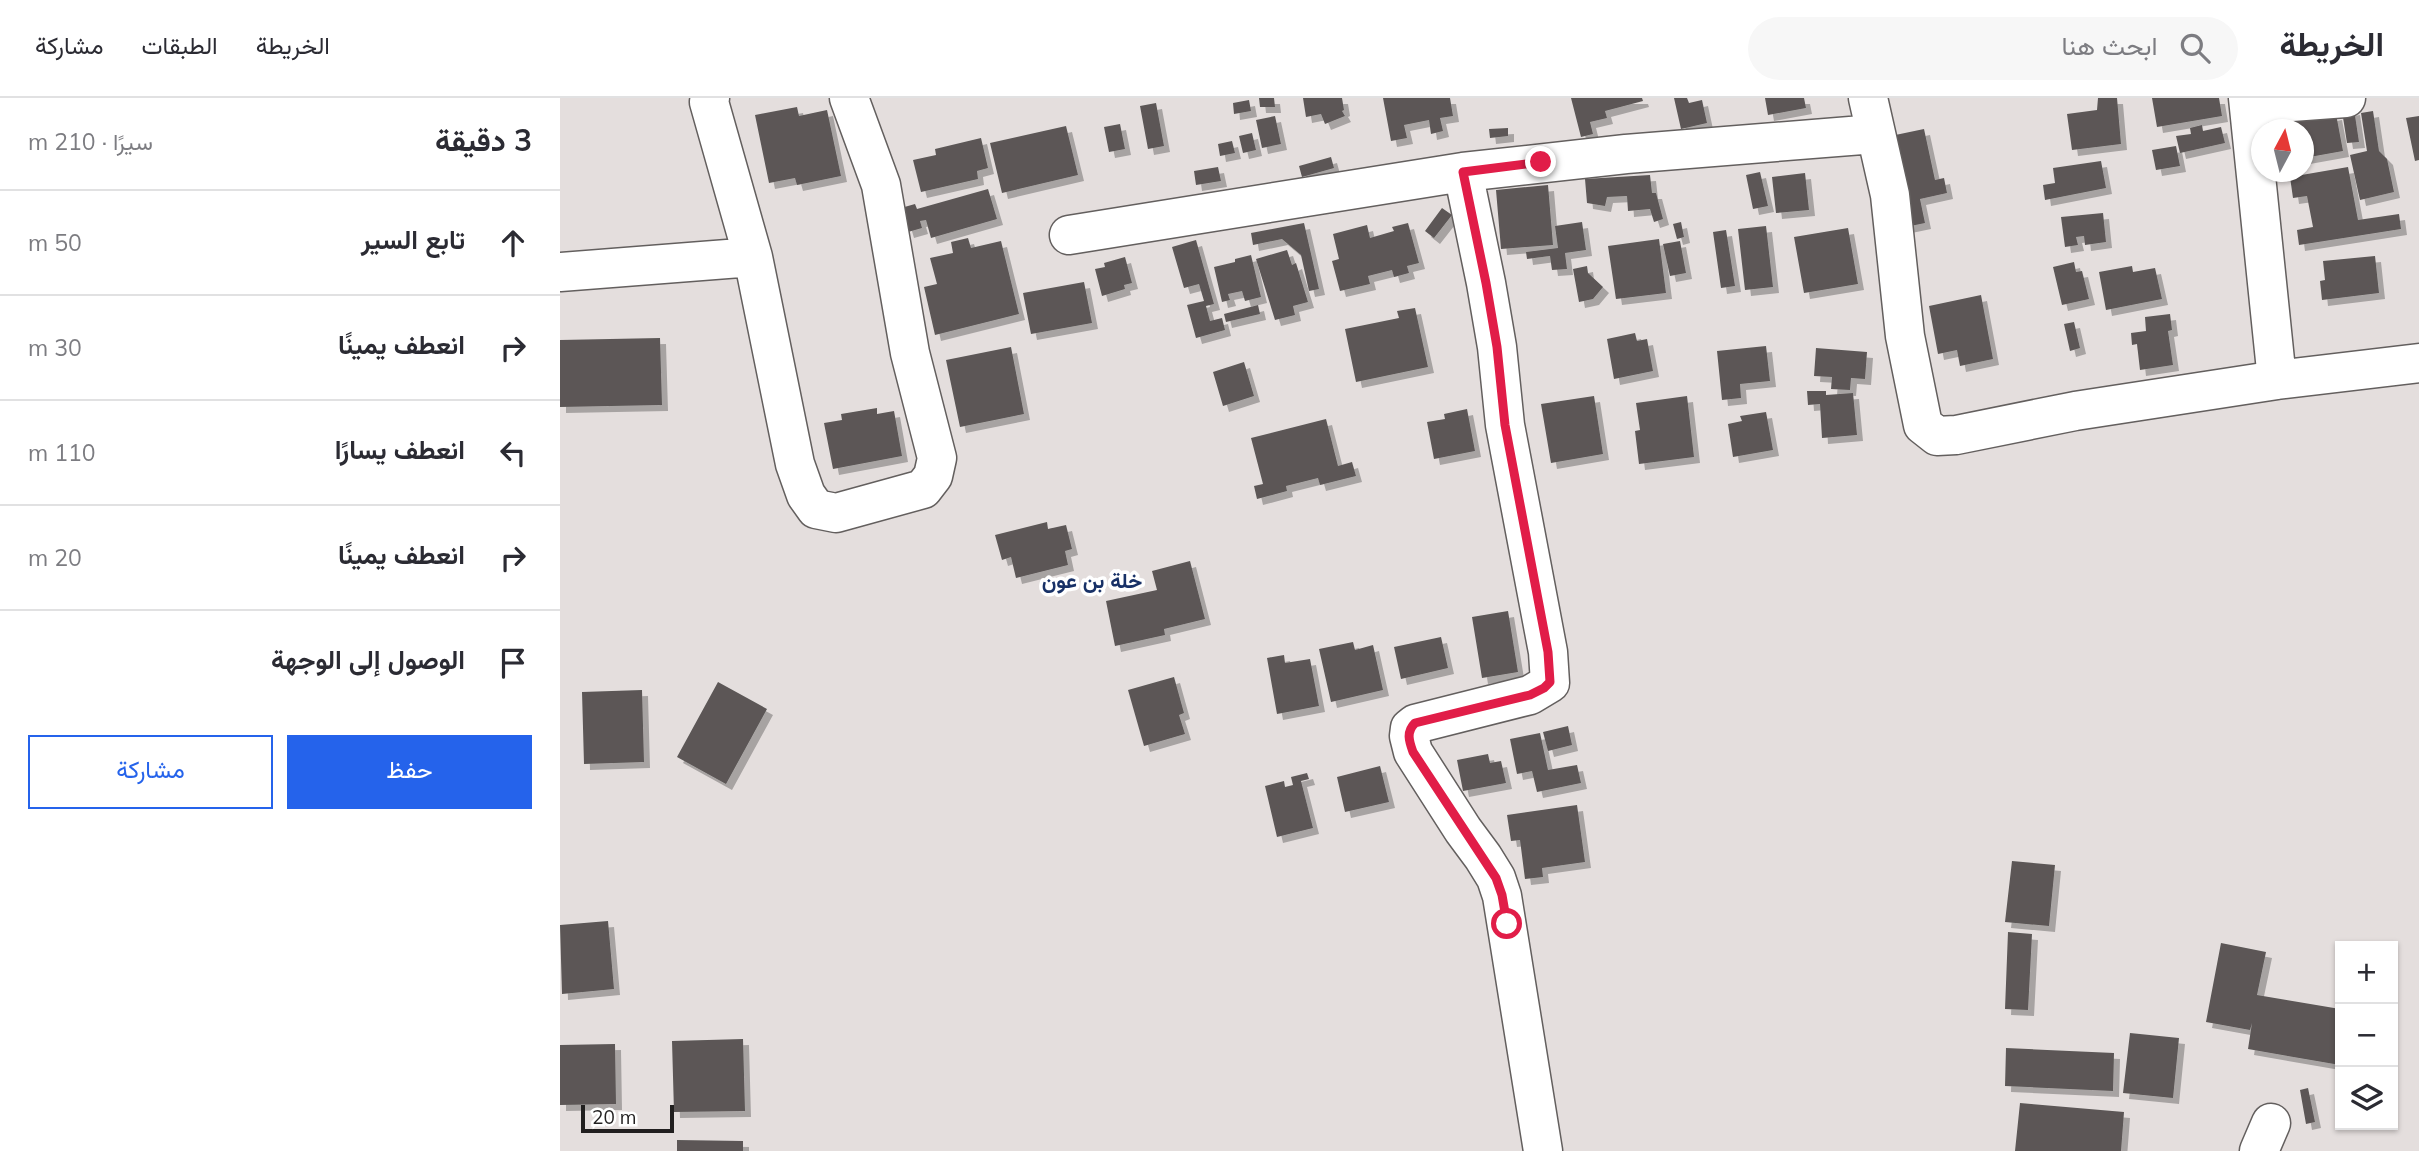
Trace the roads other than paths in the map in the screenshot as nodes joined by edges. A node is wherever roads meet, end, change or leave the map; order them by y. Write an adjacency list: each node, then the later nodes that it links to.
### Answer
1 (710, 98): 8 (street)
2 (849, 98): 8 (street)
3 (2346, 98): 4 (street)
4 (2249, 102): 11 (street)
5 (1872, 116): 6 (street); 11 (street)
6 (1463, 172): 7 (street); 12 (street)
7 (1069, 235)
8 (753, 257): 9 (street)
9 (560, 272)
10 (2419, 363): 11 (street)
11 (2277, 380)
12 (1543, 1151)

